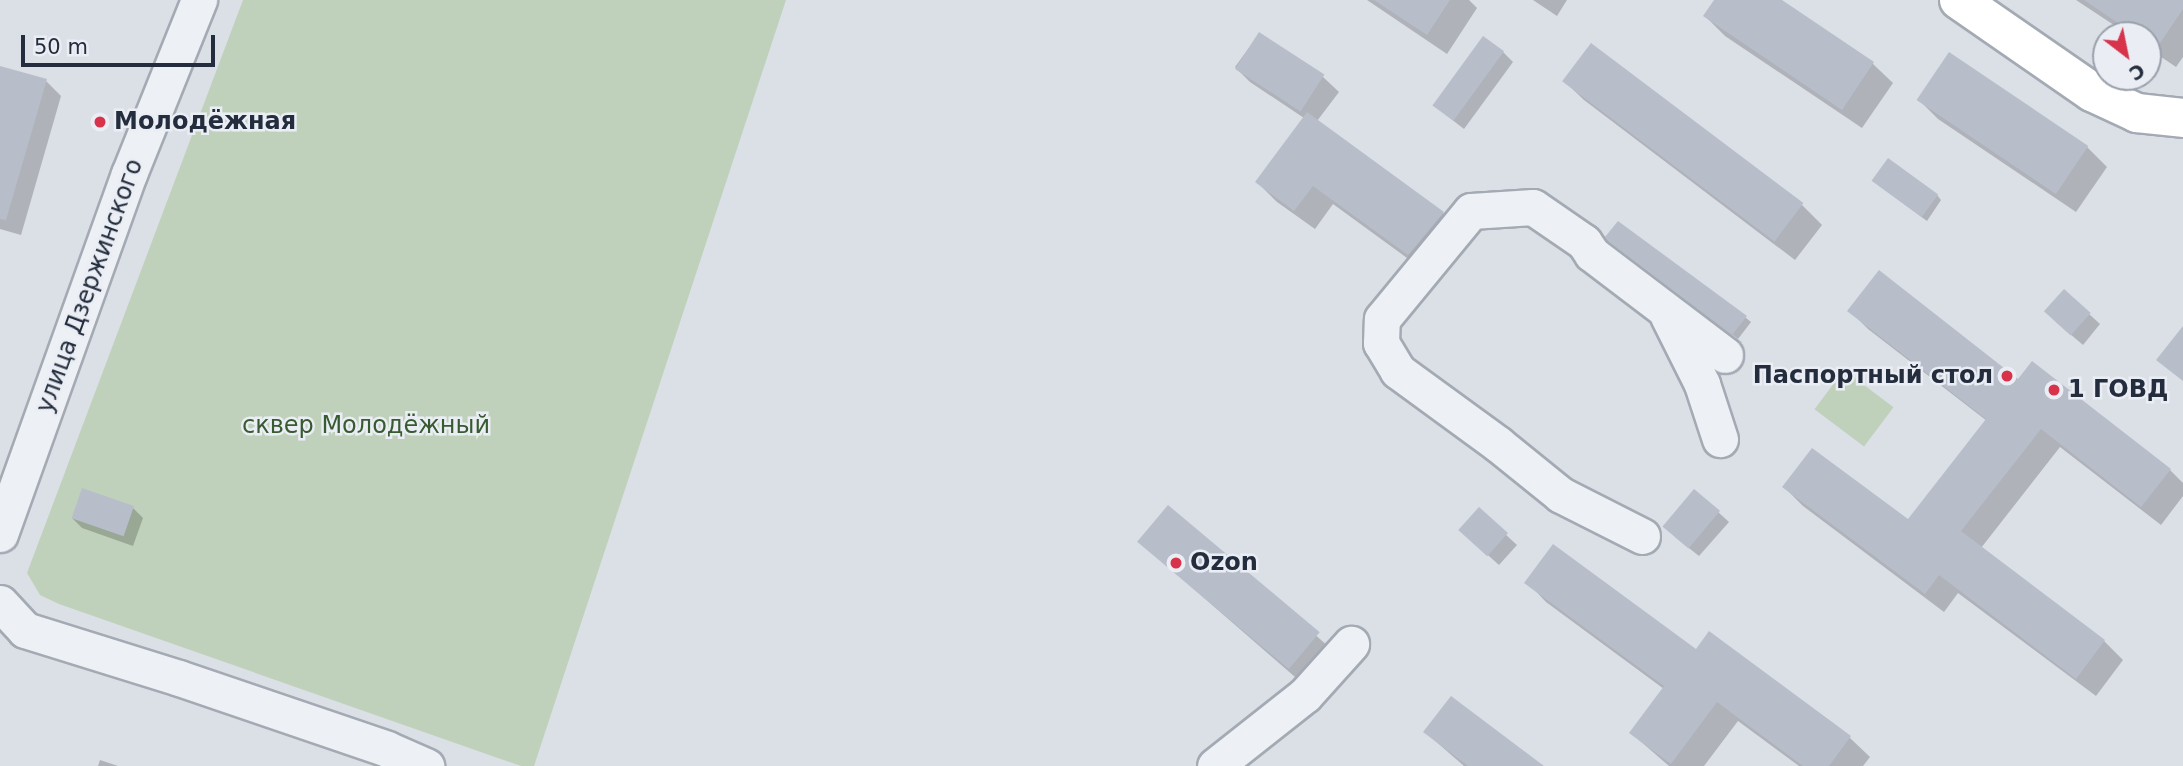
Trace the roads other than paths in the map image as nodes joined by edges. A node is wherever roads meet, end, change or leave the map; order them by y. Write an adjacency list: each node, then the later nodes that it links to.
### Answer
1 (199, 0): 7 (street, улица Дзержинского)
2 (1959, 0): 3 (main road)
3 (2183, 118)
4 (1665, 309): 5 (street); 6 (street); 8 (street)
5 (1725, 355)
6 (1720, 439)
7 (0, 534)
8 (1642, 536)
9 (1, 608): 11 (street)
10 (1351, 645): 12 (street)
11 (426, 766)
12 (1215, 766)

